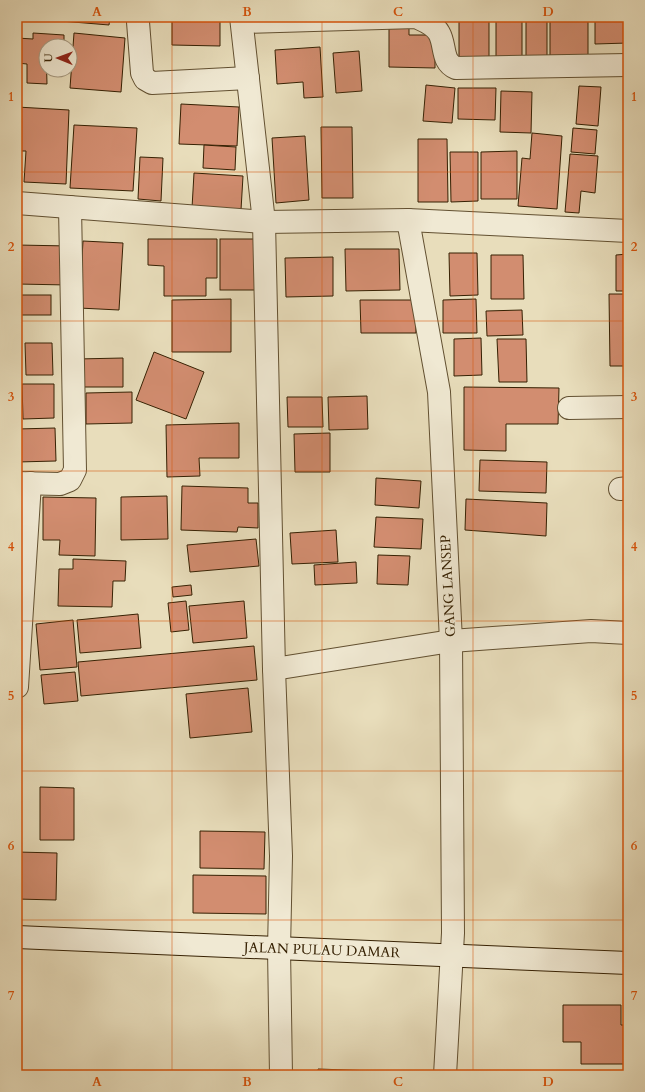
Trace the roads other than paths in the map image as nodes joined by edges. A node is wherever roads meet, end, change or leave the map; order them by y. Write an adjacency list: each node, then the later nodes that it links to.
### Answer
1 (241, 20): 3 (street); 4 (street)
2 (138, 22): 4 (street)
3 (628, 66)
4 (248, 78): 8 (street)
5 (17, 203): 6 (street)
6 (70, 207): 8 (street); 12 (street)
7 (408, 220): 8 (street); 9 (street); 14 (street, GANG LANSEP)
8 (264, 222): 15 (street)
9 (628, 231)
10 (628, 407): 11 (street)
11 (570, 408)
12 (24, 483): 16 (street)
13 (628, 633): 14 (street)
14 (451, 642): 15 (street); 19 (street, GANG LANSEP)
15 (274, 669): 18 (street)
16 (17, 687)
17 (17, 937): 18 (street, JALAN PULAU DAMAR)
18 (279, 948): 19 (street, JALAN PULAU DAMAR); 21 (street)
19 (452, 956): 20 (street, JALAN PULAU DAMAR); 22 (street, GANG LANSEP)
20 (628, 963)
21 (281, 1075)
22 (445, 1075)

